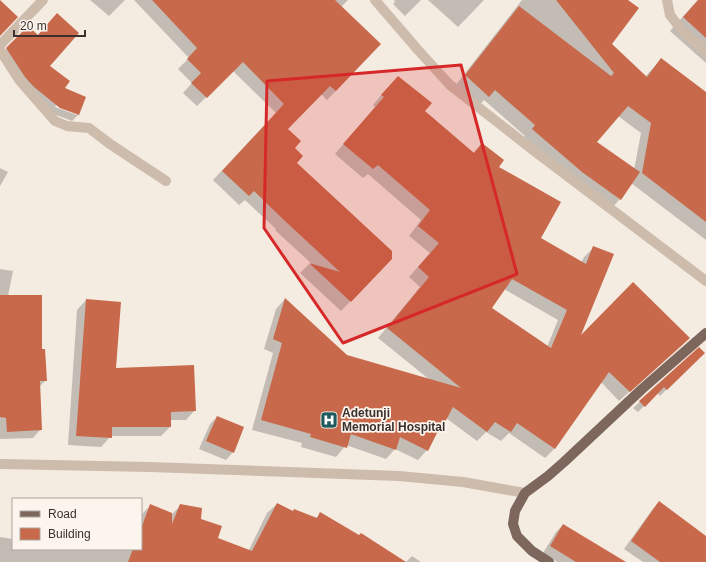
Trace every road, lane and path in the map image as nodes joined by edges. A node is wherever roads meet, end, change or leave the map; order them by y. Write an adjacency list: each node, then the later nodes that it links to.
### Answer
1 (43, 0): 4 (street)
2 (375, 0): 8 (street)
3 (667, 0): 6 (street)
4 (0, 45)
5 (0, 50): 7 (street)
6 (706, 52)
7 (166, 181)
8 (706, 281)
9 (706, 333): 11 (main road)
10 (0, 464): 11 (street)
11 (525, 493): 12 (main road)
12 (549, 562)

